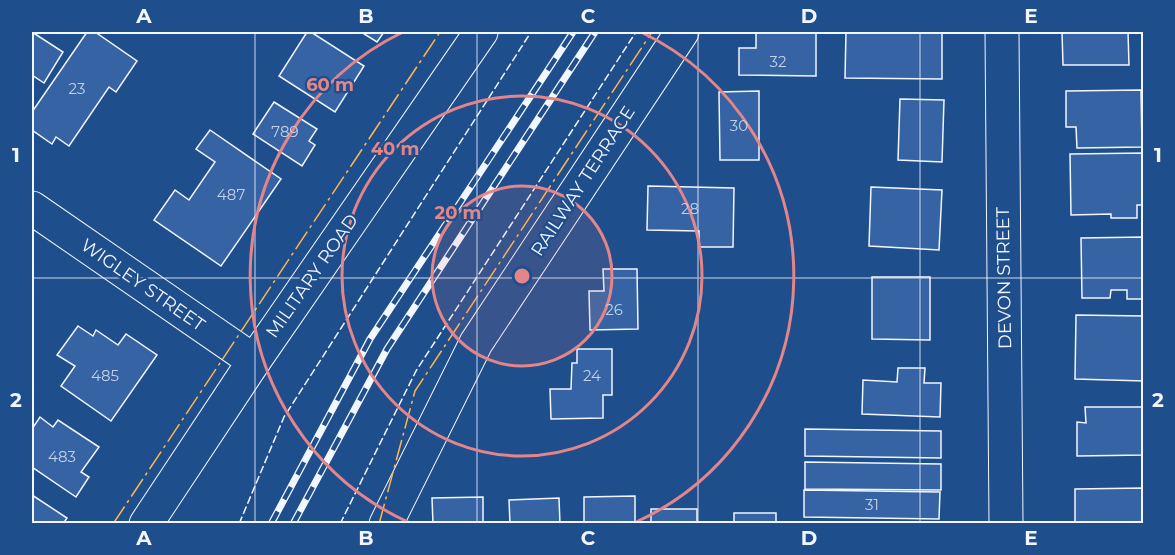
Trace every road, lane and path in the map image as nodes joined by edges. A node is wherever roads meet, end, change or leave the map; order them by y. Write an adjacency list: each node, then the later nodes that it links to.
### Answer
1 (481, 32): 5 (street, MILITARY ROAD)
2 (682, 32): 7 (street, RAILWAY TERRACE)
3 (1002, 32): 8 (street, DEVON STREET)
4 (32, 208): 5 (street, WIGLEY STREET)
5 (254, 361): 6 (street, MILITARY ROAD)
6 (146, 524)
7 (386, 524)
8 (1006, 524)

